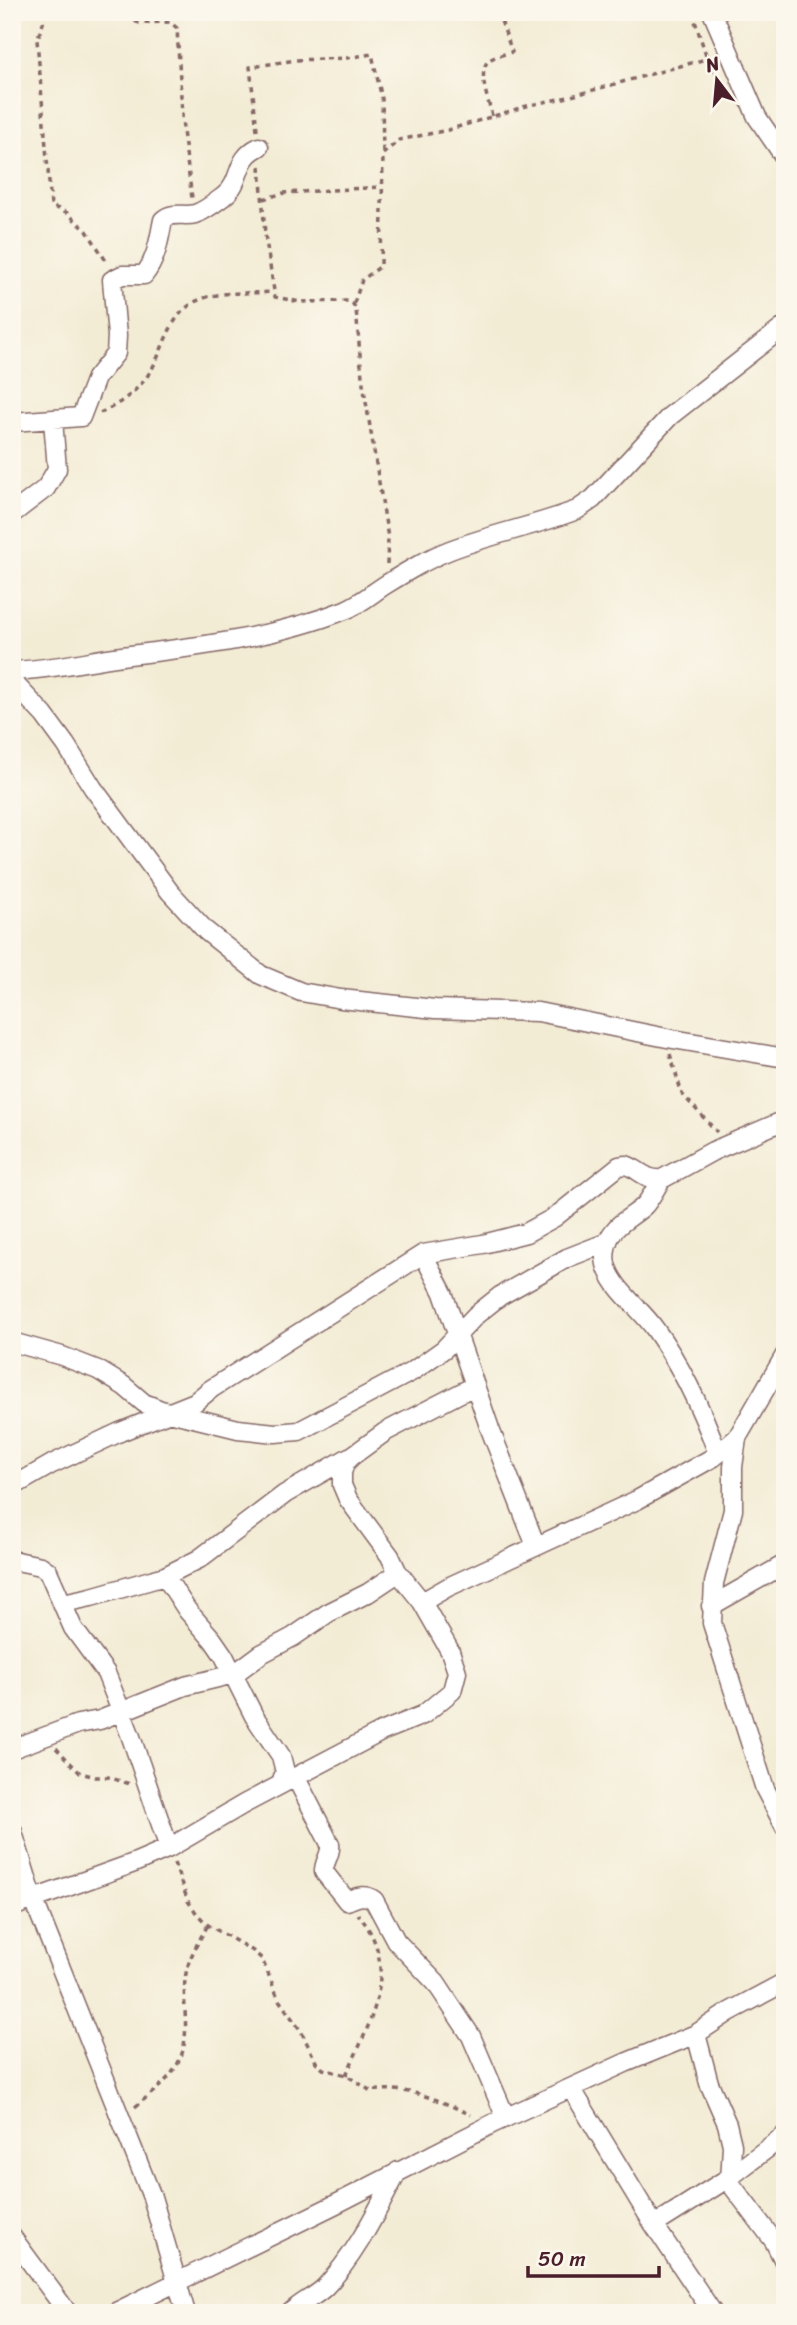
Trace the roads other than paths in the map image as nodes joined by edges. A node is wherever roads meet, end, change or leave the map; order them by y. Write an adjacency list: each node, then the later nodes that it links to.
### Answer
1 (712, 12): 3 (street)
2 (259, 147): 5 (street)
3 (785, 158)
4 (785, 326): 8 (street)
5 (53, 420): 6 (street); 7 (street)
6 (12, 422)
7 (12, 514)
8 (12, 671)
9 (12, 681): 10 (street)
10 (785, 1058)
11 (785, 1120): 12 (street)
12 (662, 1179): 13 (street); 14 (street)
13 (608, 1242): 15 (street); 21 (street)
14 (423, 1254): 15 (street); 19 (street)
15 (457, 1335): 18 (street); 19 (street)
16 (12, 1342): 19 (street)
17 (785, 1355): 20 (street)
18 (474, 1386): 22 (street); 24 (street)
19 (168, 1411): 23 (street)
20 (737, 1438): 21 (street); 31 (street)
21 (718, 1454): 24 (street)
22 (352, 1456): 27 (street); 28 (street)
23 (12, 1487)
24 (536, 1546): 29 (street)
25 (12, 1560): 30 (street)
26 (785, 1564): 31 (street)
27 (398, 1573): 29 (street); 32 (street)
28 (165, 1576): 30 (street); 32 (street)
29 (422, 1602): 35 (street)
30 (63, 1603): 33 (street)
31 (711, 1606): 36 (street)
32 (234, 1674): 33 (street); 35 (street)
33 (120, 1712): 34 (street); 38 (street)
34 (12, 1749)
35 (288, 1781): 38 (street); 44 (street)
36 (785, 1827)
37 (12, 1829): 39 (street)
38 (169, 1848): 39 (street)
39 (33, 1898): 40 (street); 51 (street)
40 (12, 1907)
41 (785, 1982): 42 (street)
42 (696, 2034): 43 (street); 47 (street)
43 (570, 2088): 44 (street); 48 (street)
44 (500, 2120): 46 (street)
45 (785, 2135): 47 (street)
46 (398, 2171): 51 (street); 55 (street)
47 (730, 2178): 48 (street); 50 (street)
48 (654, 2225): 56 (street)
49 (12, 2236): 52 (street)
50 (785, 2263)
51 (176, 2283): 53 (street); 54 (street)
52 (68, 2313)
53 (114, 2313)
54 (186, 2313)
55 (290, 2313)
56 (713, 2313)

